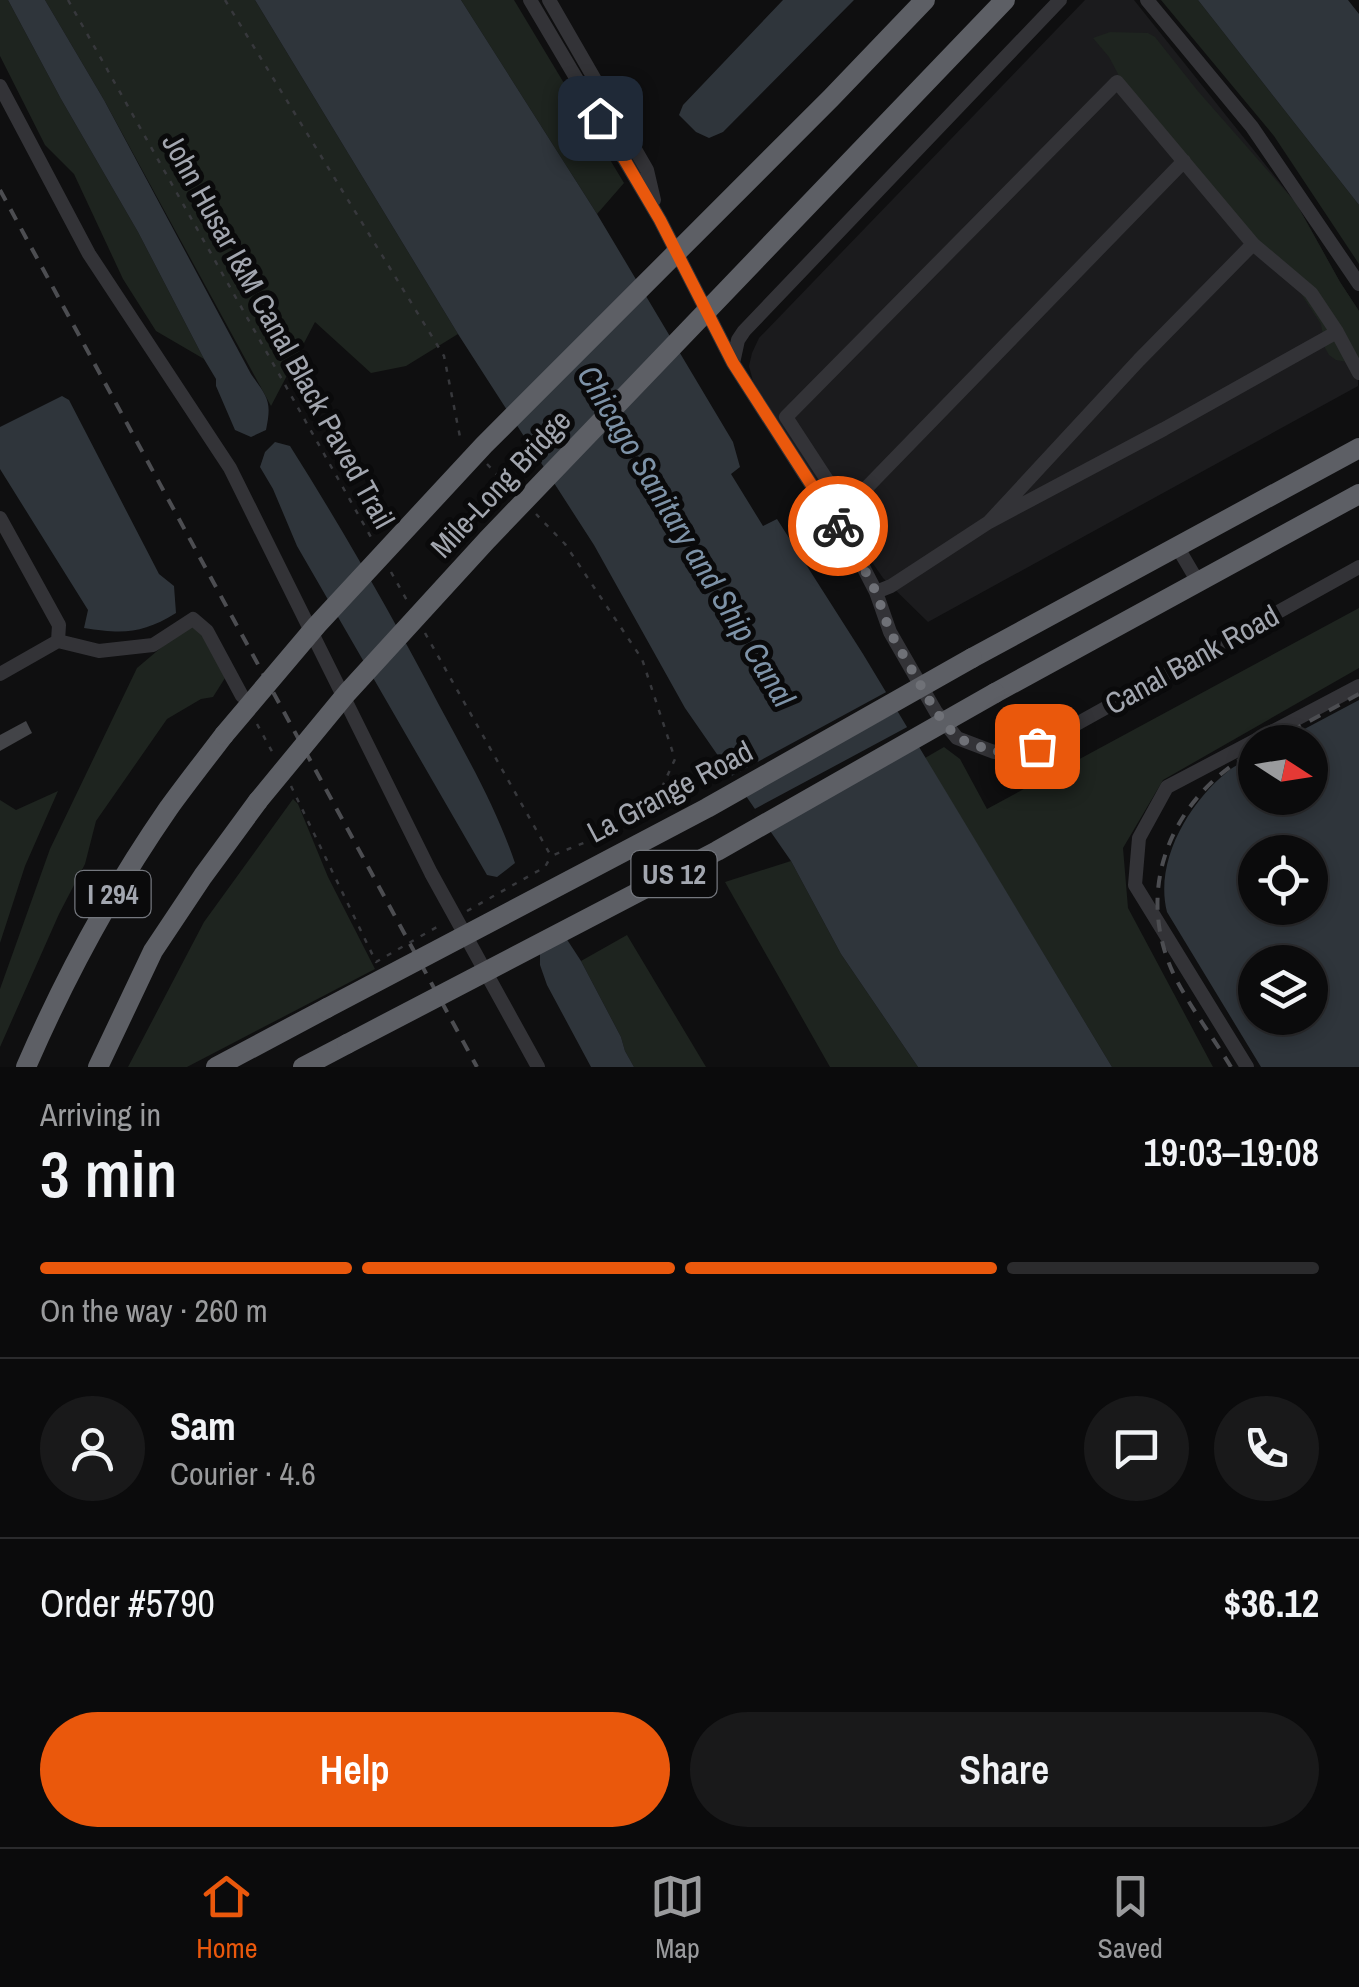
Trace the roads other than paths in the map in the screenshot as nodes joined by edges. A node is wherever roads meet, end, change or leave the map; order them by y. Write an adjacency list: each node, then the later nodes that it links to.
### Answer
1 (530, 0): 9 (street, Canal Bank Road)
2 (549, 0): 9 (street)
3 (925, 0): 27 (highway, Mile-Long Bridge / I 294, bridge)
4 (1005, 0): 28 (highway, Mile-Long Bridge / I 294, bridge)
5 (1060, 0): 13 (street)
6 (1147, 0): 11 (street)
7 (0, 86): 31 (street)
8 (1184, 162): 8 (street); 10 (street)
9 (660, 220): 13 (street, Canal Bank Road)
10 (1253, 244): 12 (street); 18 (street)
11 (1359, 284)
12 (1338, 332): 14 (street); 18 (street)
13 (733, 363): 22 (street, Canal Bank Road)
14 (1359, 373)
15 (1359, 448): 19 (highway, La Grange Road / US 12)
16 (1359, 494): 21 (highway, US 12)
17 (0, 518): 23 (street)
18 (989, 522): 22 (street)
19 (1178, 548): 21 (street); 29 (highway, La Grange Road / US 12, bridge)
20 (1359, 568): 22 (street, Canal Bank Road)
21 (1198, 582): 30 (highway, US 12, bridge)
22 (876, 592)
23 (58, 641): 24 (street); 26 (street)
24 (0, 674)
25 (1359, 686): 32 (street)
26 (242, 696)
27 (26, 1067)
28 (98, 1067)
29 (216, 1067)
30 (303, 1067)
31 (538, 1067)
32 (1247, 1067)

